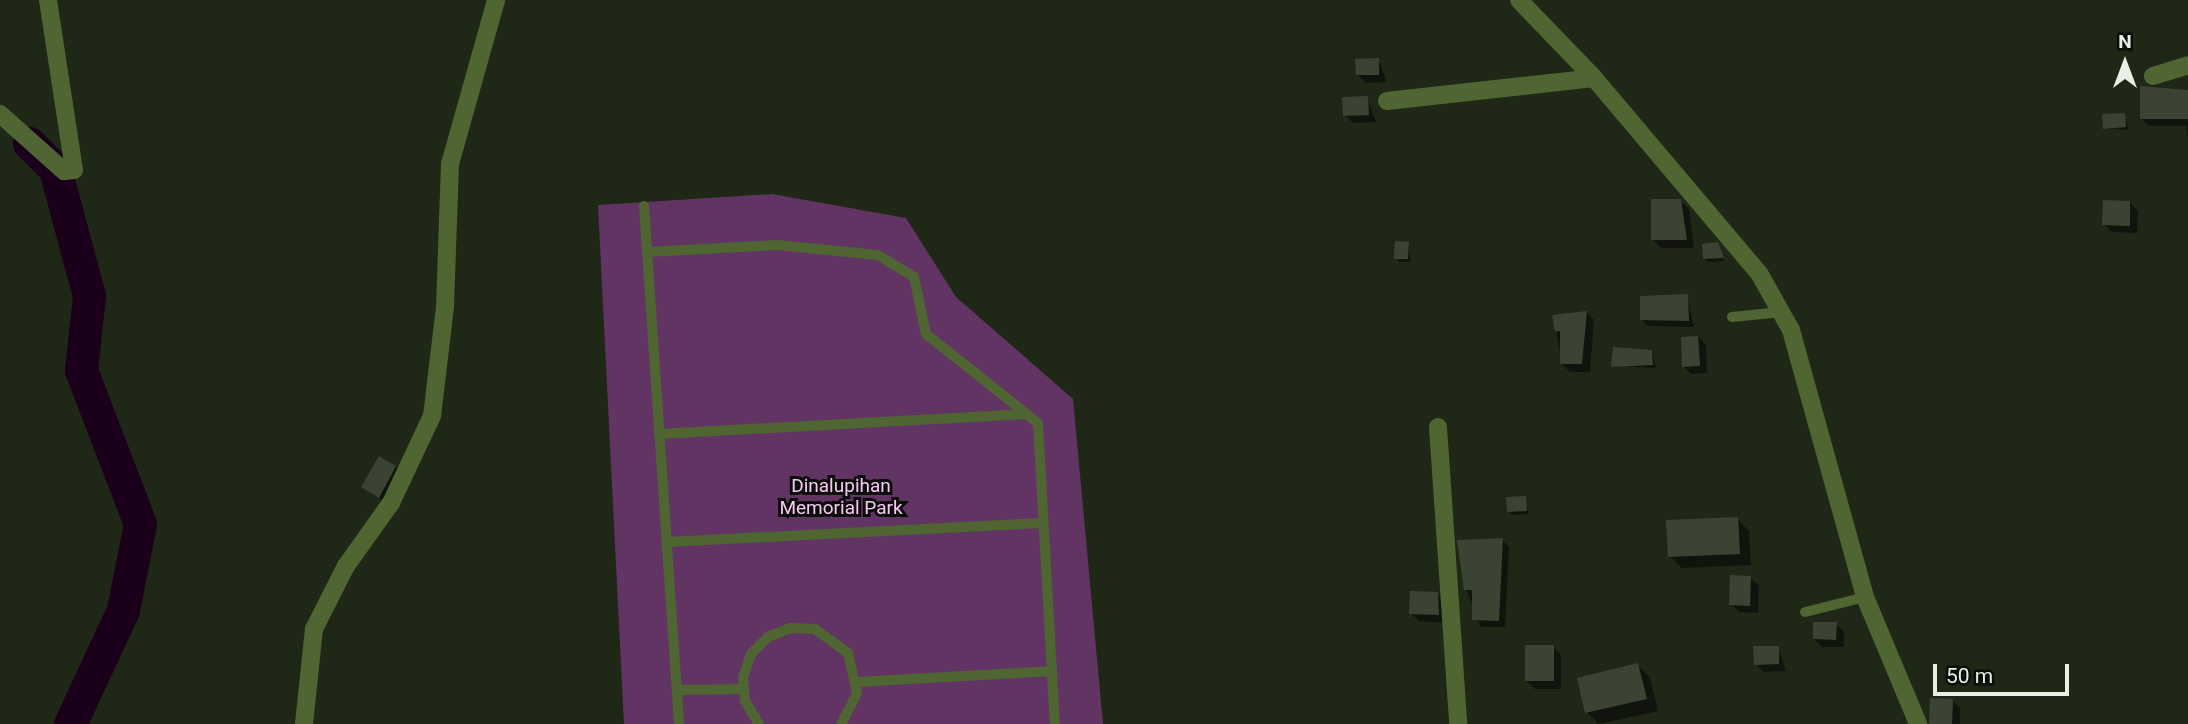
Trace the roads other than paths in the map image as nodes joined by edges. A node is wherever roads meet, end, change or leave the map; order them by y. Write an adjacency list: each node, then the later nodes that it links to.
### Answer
1 (48, 0): 8 (street)
2 (496, 0): 24 (street)
3 (1519, 0): 6 (street)
4 (2188, 65): 5 (street)
5 (2153, 76)
6 (1594, 78): 7 (street); 11 (street)
7 (1387, 101)
8 (0, 114)
9 (644, 206): 10 (lane)
10 (647, 252): 13 (lane); 15 (lane)
11 (1781, 312): 12 (lane); 18 (street)
12 (1732, 317)
13 (1027, 414): 15 (lane); 16 (lane)
14 (1438, 427): 29 (street)
15 (659, 434): 17 (lane)
16 (1043, 523): 17 (lane); 20 (lane)
17 (667, 542): 23 (lane)
18 (1865, 597): 19 (lane); 30 (street)
19 (1805, 611)
20 (1051, 671): 21 (lane); 28 (lane)
21 (857, 682): 22 (lane); 27 (lane)
22 (744, 689): 23 (lane); 26 (lane)
23 (677, 690): 25 (lane)
24 (303, 724)
25 (679, 724)
26 (759, 724)
27 (841, 724)
28 (1055, 724)
29 (1458, 724)
30 (1918, 724)

